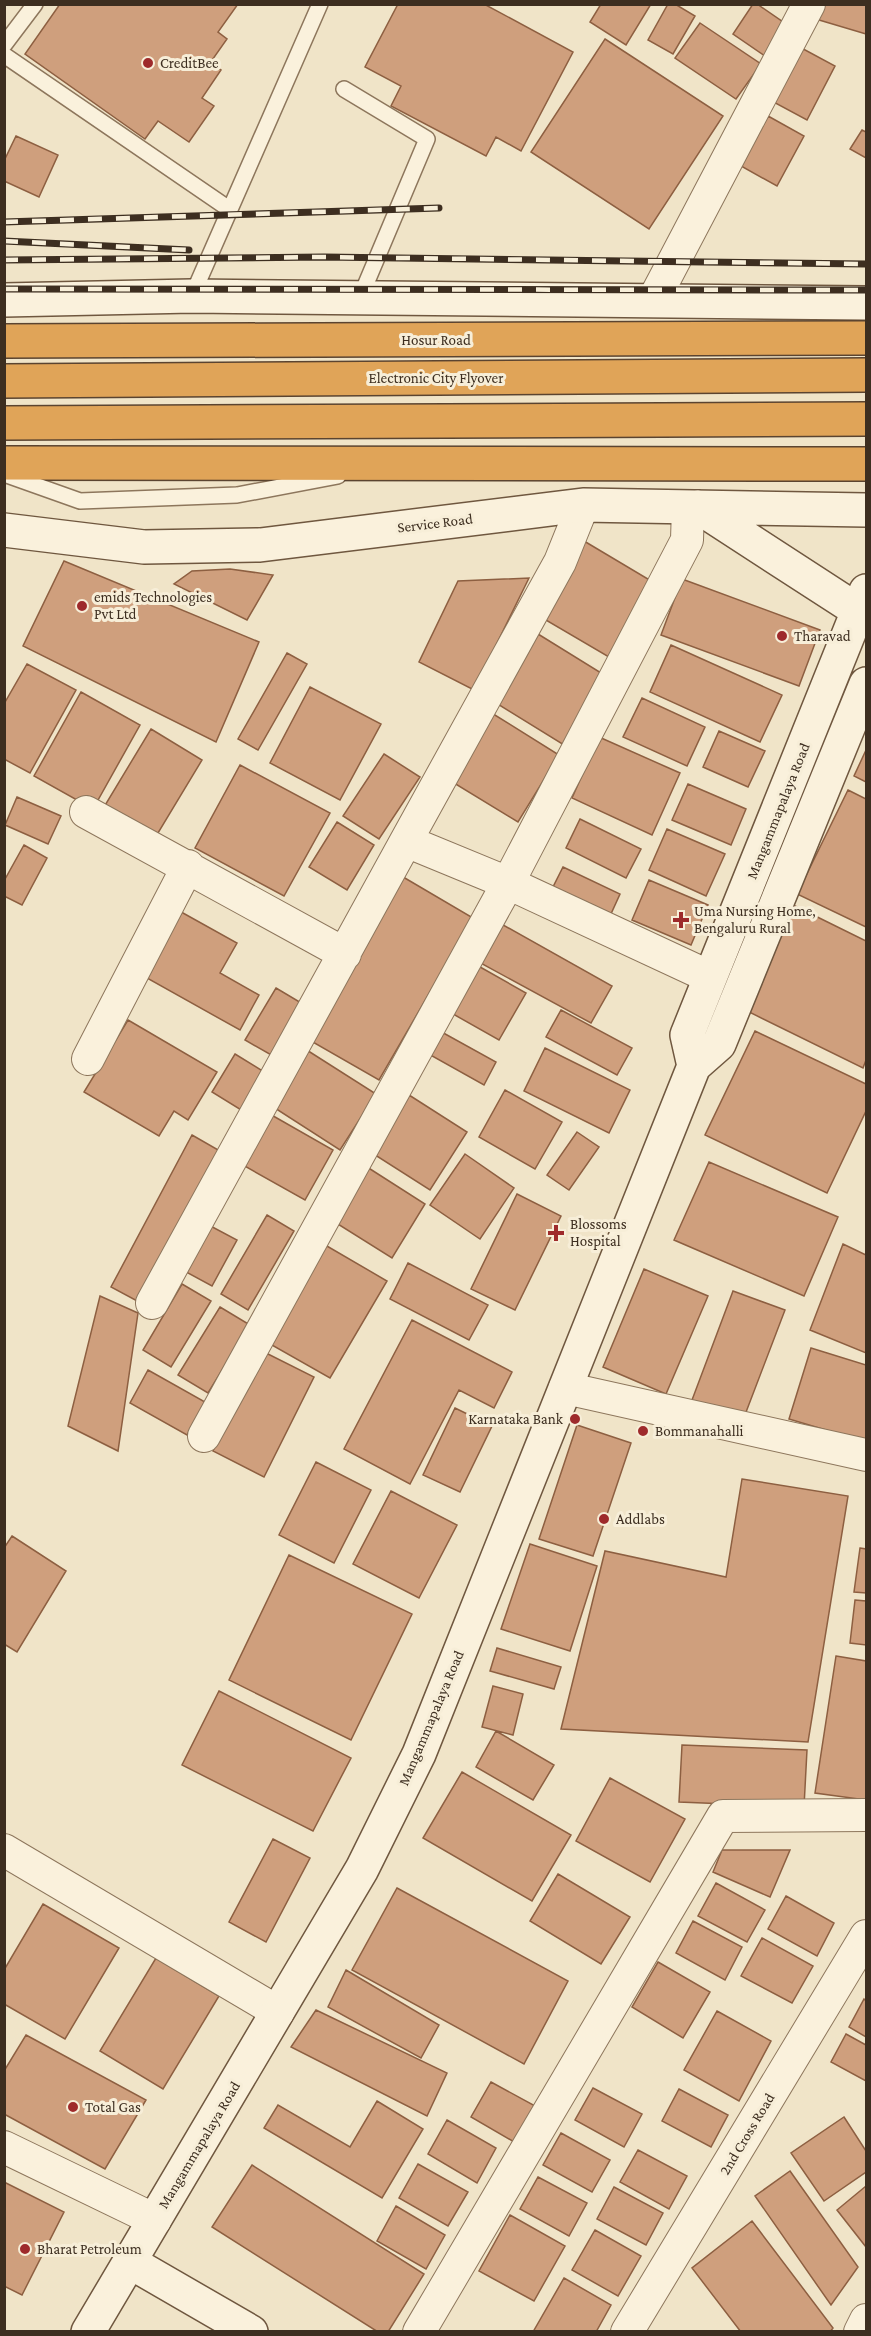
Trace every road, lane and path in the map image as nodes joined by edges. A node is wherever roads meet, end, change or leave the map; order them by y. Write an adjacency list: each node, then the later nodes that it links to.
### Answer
1 (35, 4): 4 (lane)
2 (320, 4): 7 (lane)
3 (809, 4): 11 (street)
4 (4, 45)
5 (4, 55): 7 (lane)
6 (344, 89): 9 (lane)
7 (229, 209): 8 (lane)
8 (192, 296): 9 (main road); 10 (main road)
9 (360, 298): 11 (main road)
10 (4, 300)
11 (653, 301): 12 (main road)
12 (867, 303)
13 (867, 338): 14 (highway, Hosur Road)
14 (4, 341)
15 (867, 375): 16 (highway, Electronic City Flyover, bridge)
16 (4, 381)
17 (867, 419): 18 (highway, bridge)
18 (4, 423)
19 (4, 463): 20 (highway)
20 (409, 463): 21 (highway); 22 (lane)
21 (867, 464)
22 (4, 474)
23 (583, 505): 24 (main road, Service Road); 26 (main road, Service Road); 30 (street)
24 (693, 507): 25 (main road, Service Road); 27 (main road); 32 (street)
25 (867, 510)
26 (4, 530)
27 (863, 602): 34 (main road, Mangammapalaya Road)
28 (867, 684): 36 (main road, Mangammapalaya Road)
29 (86, 812): 31 (street)
30 (406, 841): 32 (street); 33 (street)
31 (188, 866): 33 (street); 35 (street)
32 (508, 883): 34 (street); 39 (street)
33 (345, 954): 37 (street)
34 (710, 977): 36 (main road, Mangammapalaya Road)
35 (88, 1059)
36 (694, 1066): 38 (main road, Mangammapalaya Road)
37 (152, 1303)
38 (565, 1388): 40 (street); 44 (main road, Mangammapalaya Road)
39 (204, 1436)
40 (867, 1455)
41 (867, 1815): 51 (street)
42 (4, 1850): 44 (street)
43 (867, 1936): 52 (street, 2nd Cross Road)
44 (278, 2012): 46 (main road, Mangammapalaya Road)
45 (4, 2147): 46 (street)
46 (155, 2220): 47 (main road, Mangammapalaya Road)
47 (130, 2262): 49 (main road, Mangammapalaya Road); 50 (main road)
48 (867, 2320): 53 (street)
49 (88, 2331)
50 (251, 2331)
51 (419, 2331)
52 (627, 2331)
53 (860, 2331)

